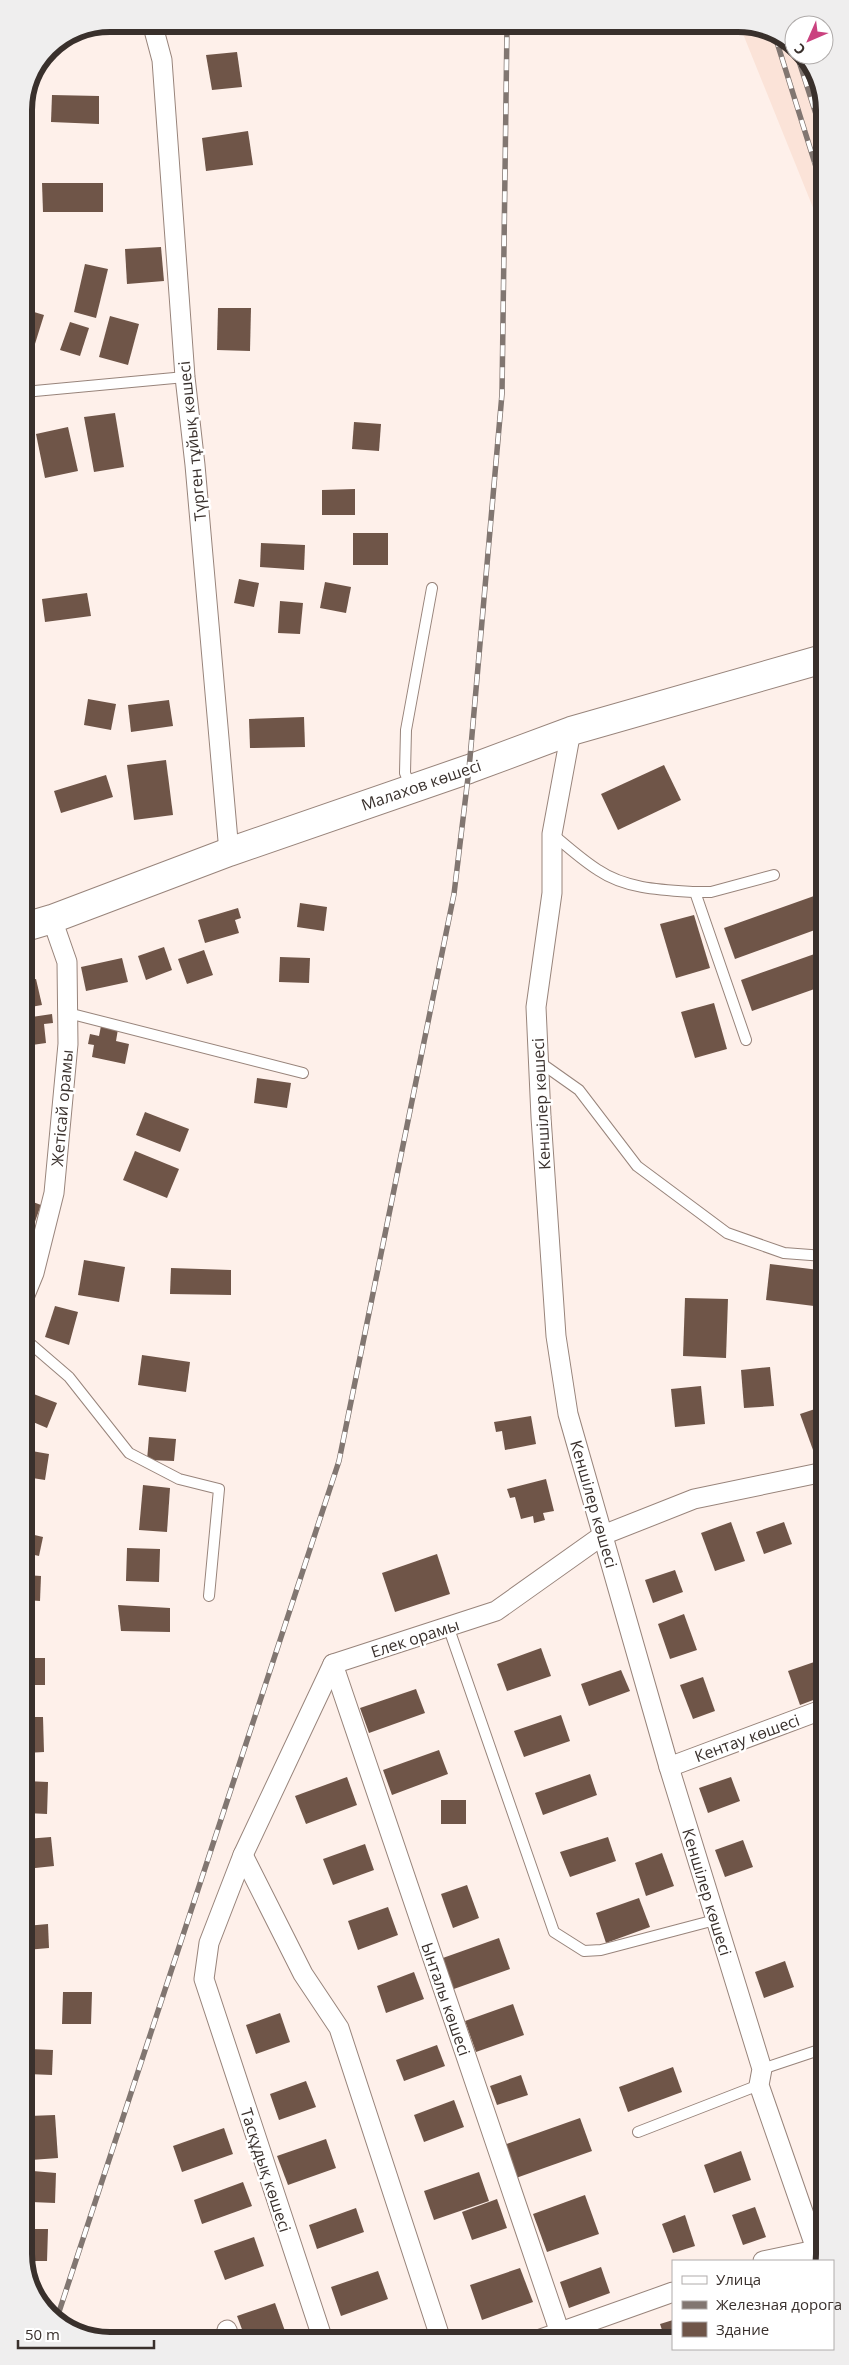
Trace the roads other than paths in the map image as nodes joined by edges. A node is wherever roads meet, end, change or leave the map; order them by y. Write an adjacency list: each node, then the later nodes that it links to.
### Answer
1 (155, 32): 2 (street, Түрген тұйық көшесі)
2 (185, 377): 3 (lane); 9 (street, Түрген тұйық көшесі)
3 (33, 391)
4 (432, 588): 7 (lane)
5 (816, 661): 6 (main road, Малахов көшесі)
6 (571, 732): 7 (main road, Малахов көшесі); 8 (street, Кеншілер көшесі)
7 (412, 789): 9 (main road, Малахов көшесі)
8 (552, 834): 11 (lane); 16 (street, Кеншілер көшесі)
9 (229, 852): 12 (main road, Малахов көшесі)
10 (774, 875): 11 (lane)
11 (695, 892): 15 (lane)
12 (52, 919): 13 (main road, Малахов көшесі); 14 (street, Жетісай орамы)
13 (33, 925)
14 (68, 1013): 17 (lane); 18 (street, Жетісай орамы)
15 (746, 1040)
16 (538, 1061): 20 (lane); 24 (street, Кеншілер көшесі)
17 (303, 1073)
18 (32, 1247)
19 (32, 1254): 21 (street, Жетісай орамы)
20 (816, 1255)
21 (32, 1277)
22 (32, 1346): 25 (lane)
23 (816, 1474): 24 (street, Елек орамы)
24 (603, 1535): 26 (street, Елек орамы); 29 (street, Кеншілер көшесі)
25 (209, 1596)
26 (448, 1626): 27 (street, Елек орамы); 31 (lane)
27 (334, 1664): 30 (street); 41 (street, Ынталы көшесі)
28 (816, 1712): 29 (street, Кентау көшесі)
29 (669, 1767): 31 (street, Кеншілер көшесі)
30 (243, 1855): 39 (street, Тасқұдық көшесі); 40 (street)
31 (714, 1920): 33 (street, Кеншілер көшесі)
32 (816, 2052): 33 (lane)
33 (761, 2077): 34 (lane); 35 (street, Кеншілер көшесі)
34 (638, 2132)
35 (816, 2235)
36 (816, 2250): 37 (street)
37 (768, 2260)
38 (672, 2292): 42 (street)
39 (320, 2332)
40 (438, 2332)
41 (560, 2332)
42 (563, 2332)

